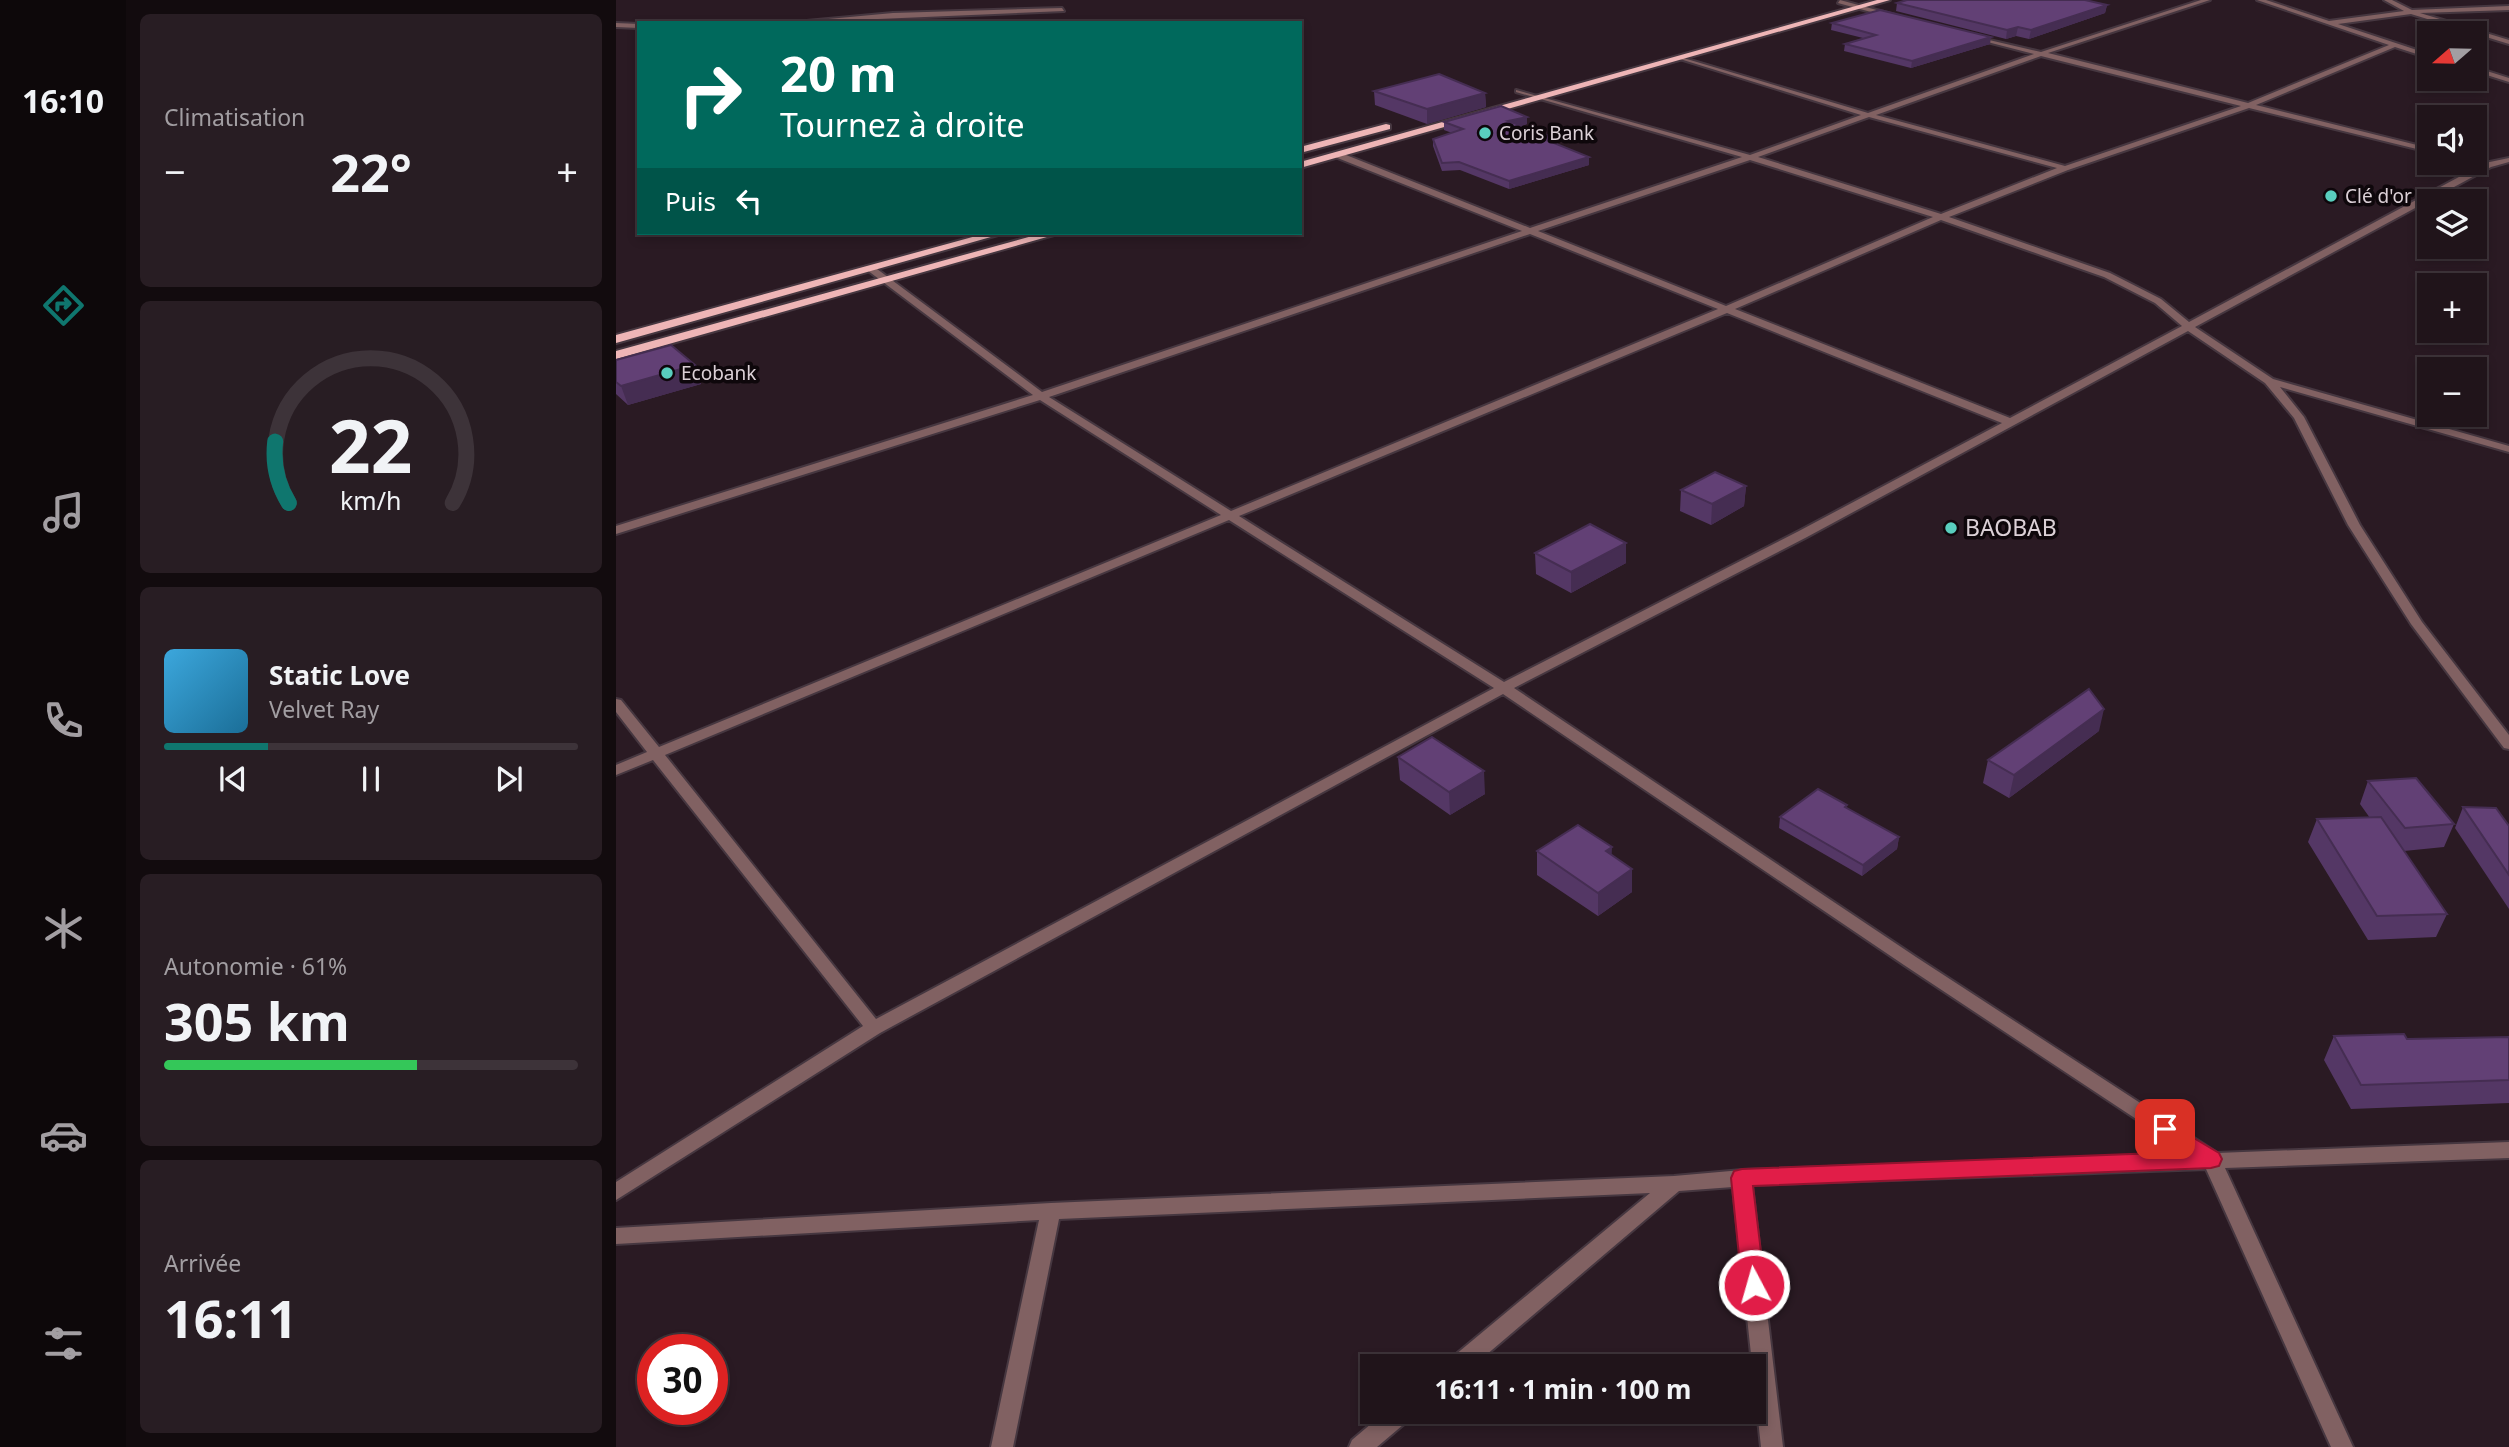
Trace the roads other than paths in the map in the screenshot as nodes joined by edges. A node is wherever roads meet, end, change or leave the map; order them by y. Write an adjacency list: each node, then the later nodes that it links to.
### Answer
1 (1886, 0): 6 (highway)
2 (2207, 0): 19 (street)
3 (2260, 0): 12 (street)
4 (2387, 0): 9 (street)
5 (1845, 1): 6 (street); 20 (highway)
6 (1861, 7): 10 (street); 21 (highway)
7 (2509, 8): 9 (street)
8 (1062, 10): 11 (street)
9 (2410, 12): 12 (street); 16 (street)
10 (1899, 17)
11 (814, 21)
12 (2328, 23): 17 (street)
13 (616, 25): 14 (street)
14 (637, 26)
15 (1963, 34): 19 (street)
16 (2509, 43)
17 (2394, 46): 18 (street); 27 (street)
18 (2417, 53)
19 (2040, 54): 27 (street); 28 (street)
20 (1645, 56)
21 (1682, 58): 26 (highway); 28 (street)
22 (2487, 73): 23 (street)
23 (2509, 80)
24 (1545, 83): 25 (highway)
25 (1514, 92): 26 (street)
26 (1538, 97): 32 (highway); 33 (street)
27 (2246, 106): 30 (street); 38 (street)
28 (1865, 114): 33 (street); 38 (street)
29 (1401, 123): 31 (highway)
30 (2417, 147)
31 (1302, 149)
32 (1338, 155): 36 (highway); 42 (street)
33 (1750, 157): 41 (street); 42 (street)
34 (2509, 160): 35 (street)
35 (2487, 162)
36 (1302, 164)
37 (2487, 165): 39 (street)
38 (2065, 168): 41 (street)
39 (2509, 172)
40 (2459, 175): 48 (street)
41 (1941, 217): 47 (street); 48 (street)
42 (1525, 231): 47 (street); 52 (street)
43 (992, 235): 45 (highway)
44 (1048, 235): 46 (highway)
45 (870, 268): 46 (street); 49 (highway)
46 (886, 280): 50 (highway); 52 (street)
47 (1725, 310): 53 (street); 55 (street)
48 (2186, 325): 51 (street); 53 (street)
49 (616, 339)
50 (616, 355)
51 (2269, 381): 54 (street); 59 (street)
52 (1041, 396): 55 (street); 56 (street)
53 (2010, 422): 57 (street)
54 (2509, 449)
55 (1229, 515): 57 (street); 60 (street)
56 (616, 530)
57 (1504, 688): 62 (street); 64 (street)
58 (616, 703): 60 (street)
59 (2509, 745)
60 (657, 753): 61 (street); 62 (street)
61 (616, 770)
62 (874, 1028): 67 (street)
63 (2509, 1150): 64 (street)
64 (2211, 1159): 65 (street); 75 (street)
65 (1742, 1178): 66 (street); 74 (street)
66 (1674, 1184): 68 (street); 70 (street)
67 (616, 1192)
68 (1051, 1211): 69 (street); 72 (street)
69 (616, 1236)
70 (1471, 1354)
71 (1388, 1424): 73 (street)
72 (1002, 1447)
73 (1360, 1447)
74 (1772, 1447)
75 (2342, 1447)

